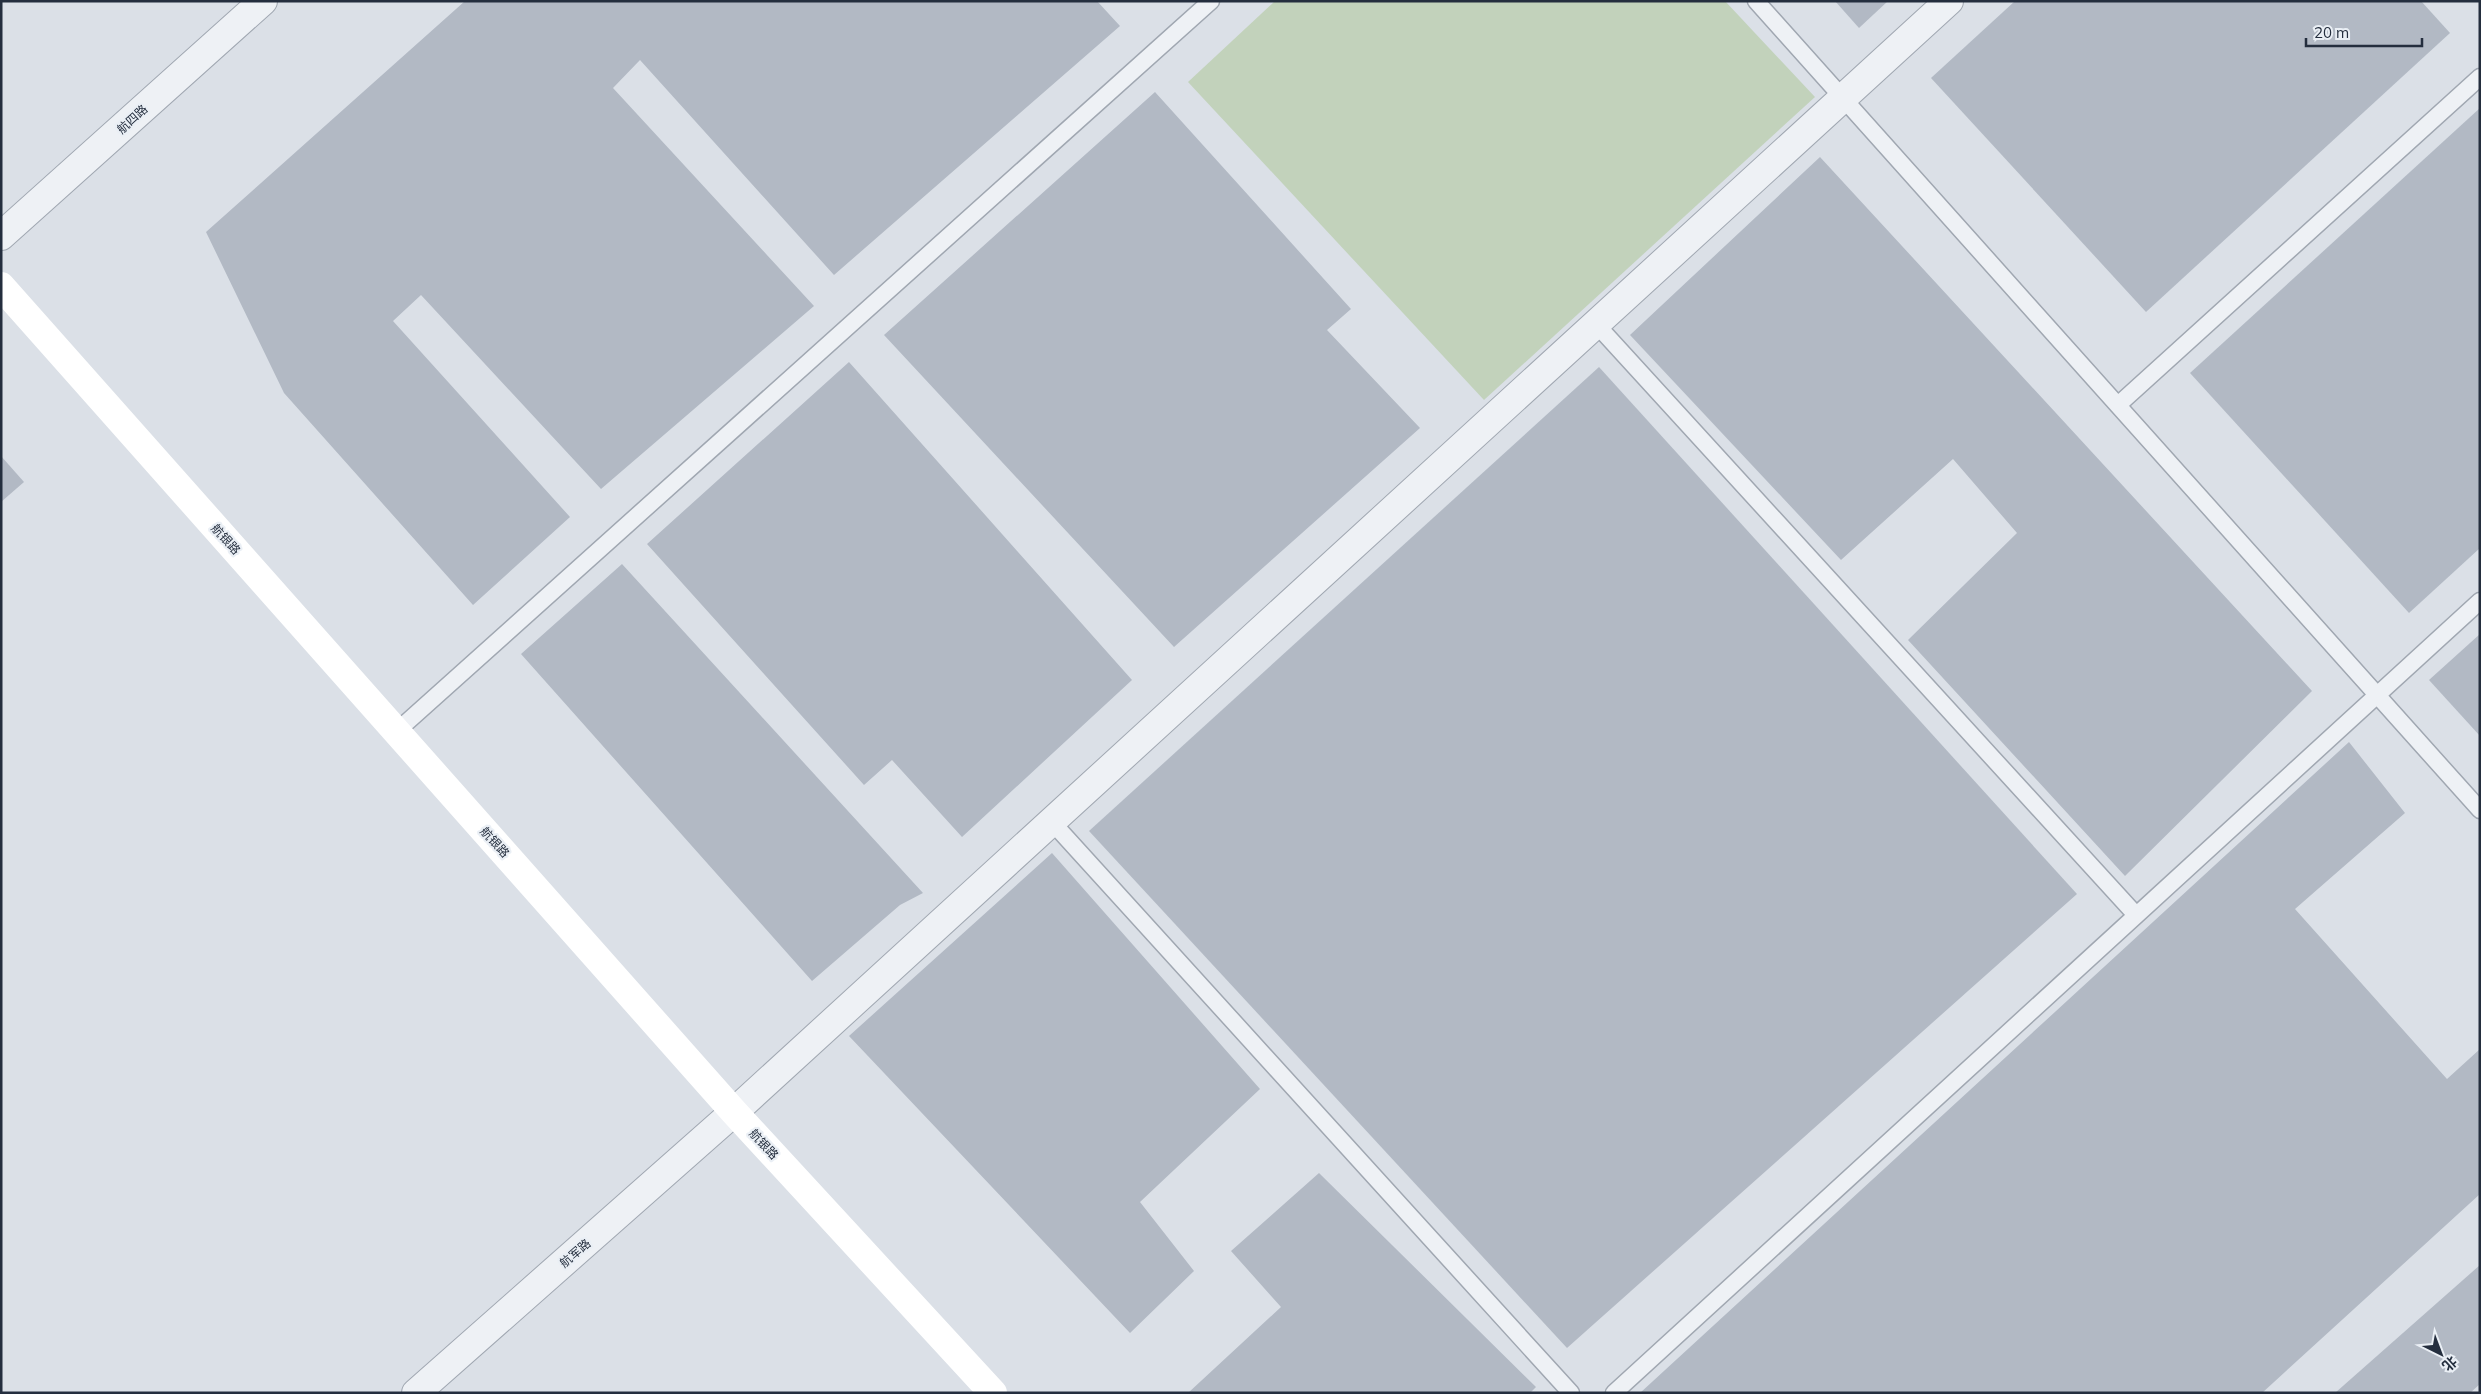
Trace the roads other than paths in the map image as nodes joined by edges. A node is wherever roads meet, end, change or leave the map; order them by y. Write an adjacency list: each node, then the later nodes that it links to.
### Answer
1 (263, 1): 7 (street, 航四路)
2 (1211, 1): 13 (lane)
3 (1756, 1): 6 (lane)
4 (1949, 1): 6 (street, 航军路)
5 (2480, 77): 10 (lane)
6 (1843, 98): 9 (street, 航军路); 10 (lane)
7 (1, 236)
8 (1, 286): 13 (main road, 航银路)
9 (1596, 324): 15 (street, 航军路); 16 (lane)
10 (2118, 405): 12 (lane)
11 (2480, 602): 12 (lane)
12 (2377, 695): 14 (lane); 16 (lane)
13 (397, 731): 17 (main road, 航银路)
14 (2480, 810)
15 (1052, 822): 17 (street, 航军路); 20 (lane)
16 (2136, 915): 21 (lane)
17 (734, 1112): 18 (street, 航军路); 19 (main road, 航银路)
18 (416, 1393)
19 (993, 1393)
20 (1571, 1393)
21 (1614, 1393)

